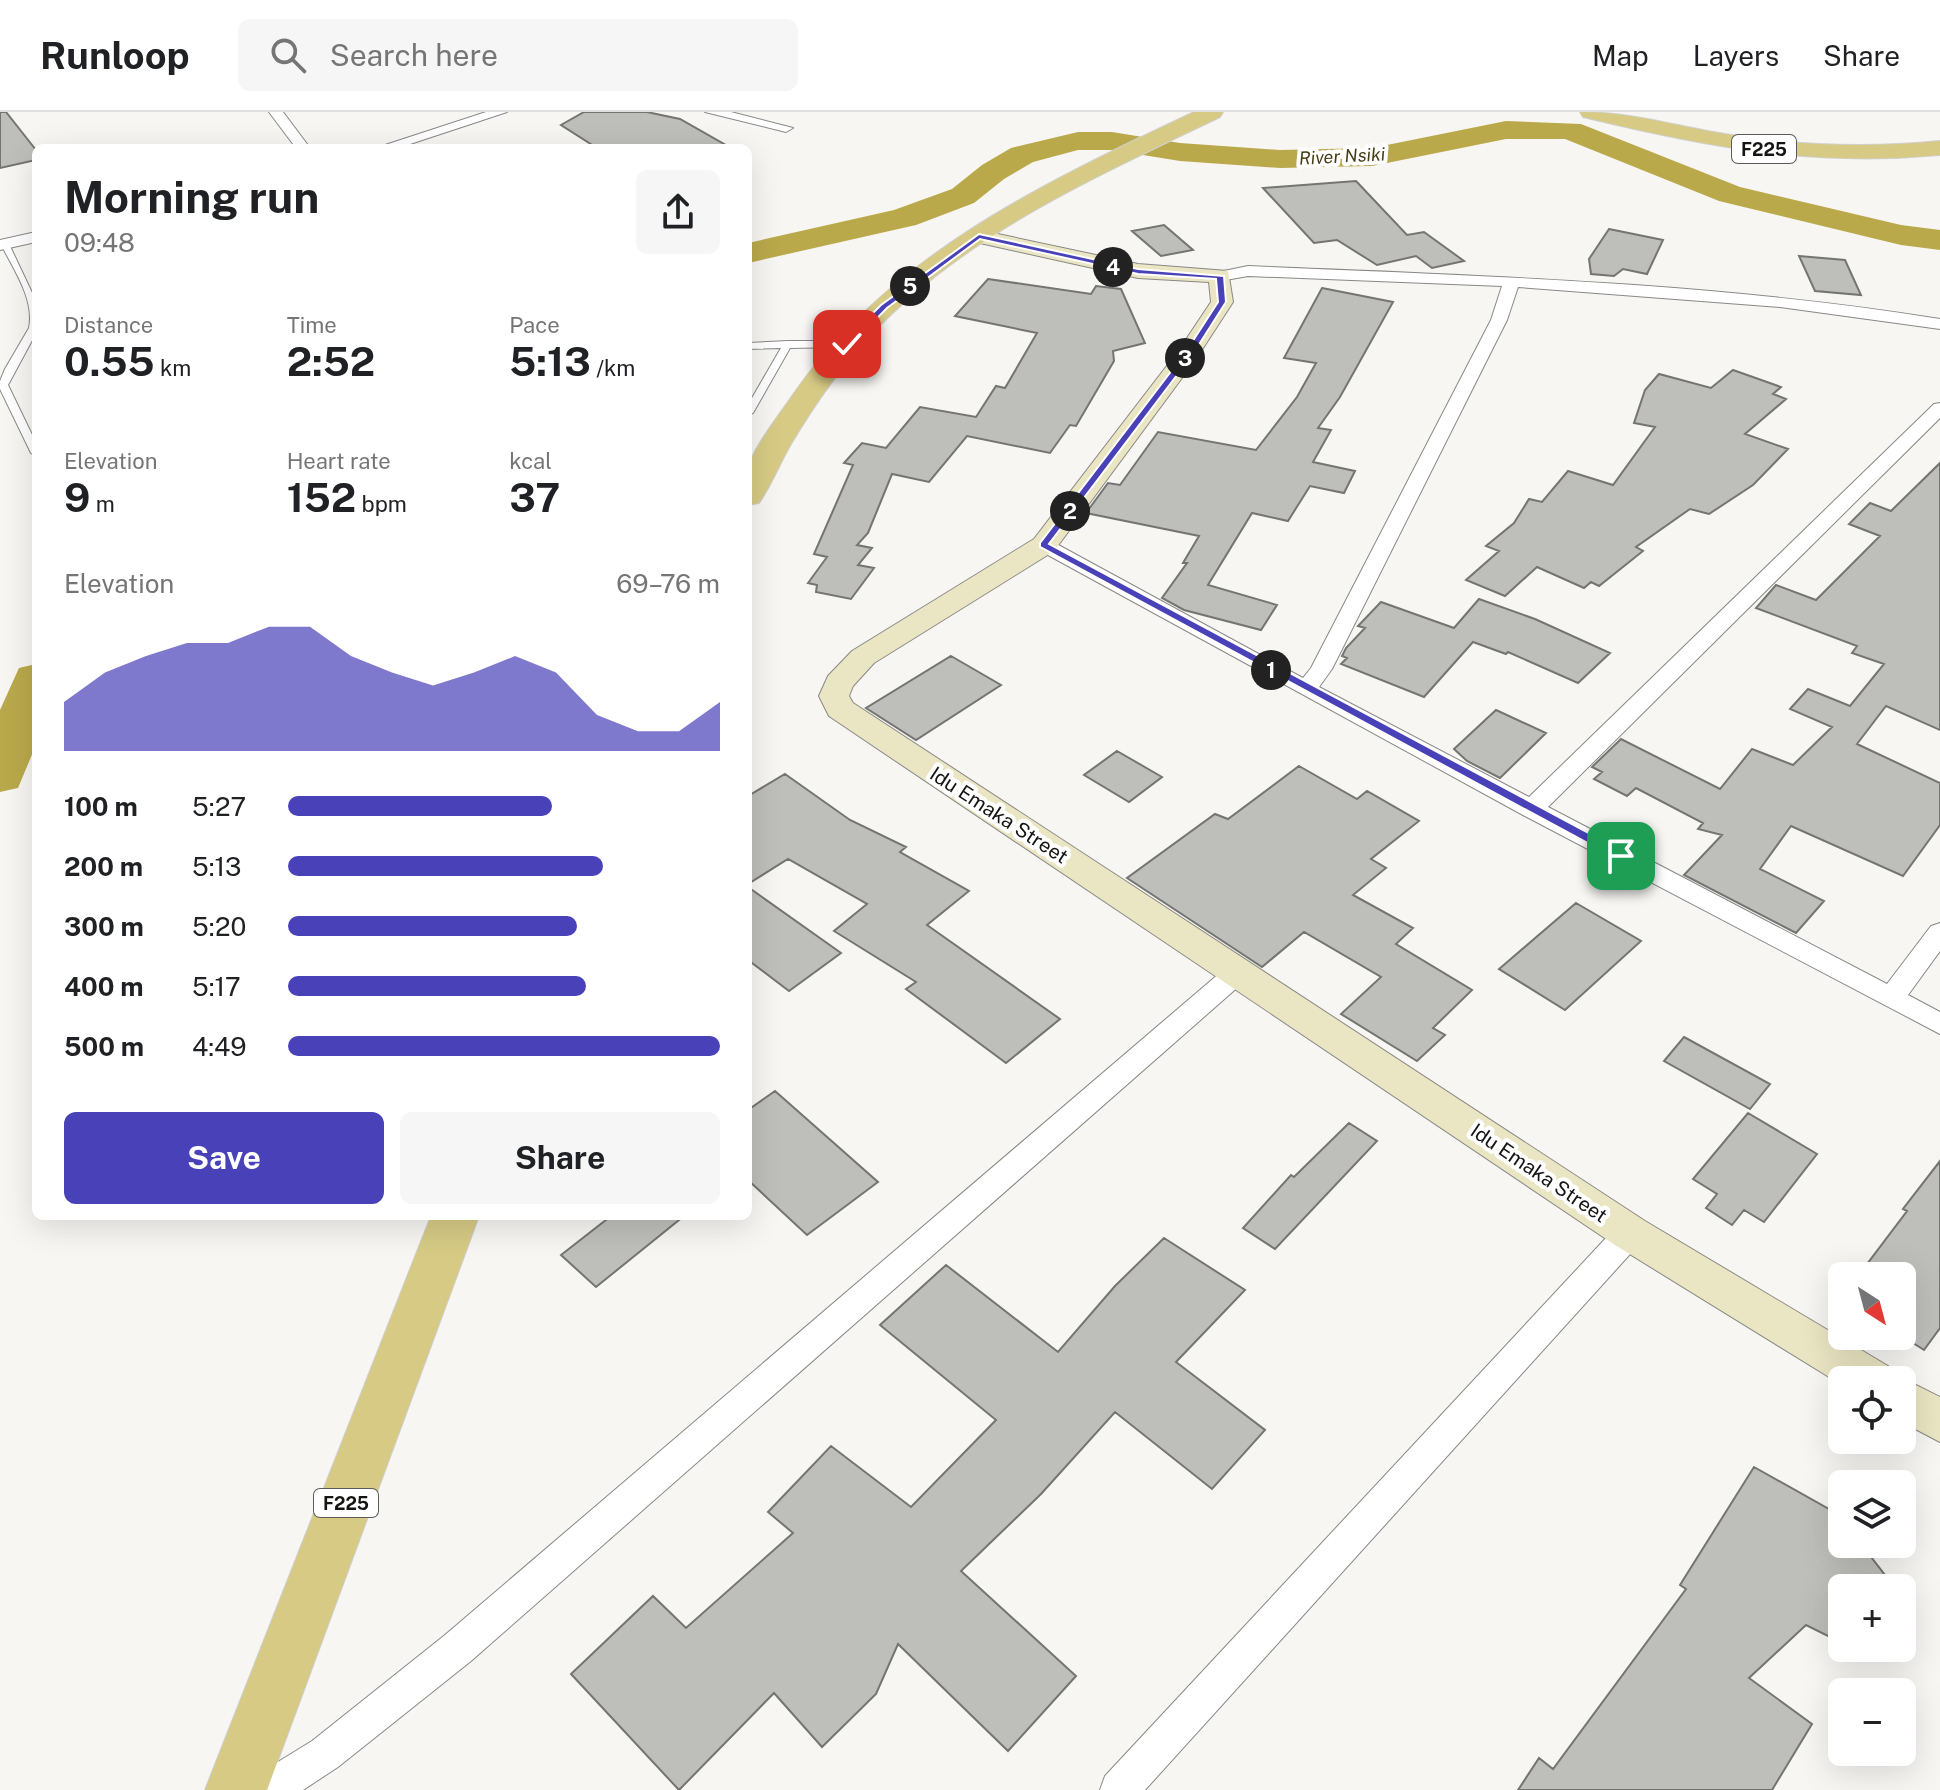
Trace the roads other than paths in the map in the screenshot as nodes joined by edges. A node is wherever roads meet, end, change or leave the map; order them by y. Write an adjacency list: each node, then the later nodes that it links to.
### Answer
1 (276, 112): 7 (street)
2 (500, 112): 8 (street)
3 (712, 112): 6 (street)
4 (1212, 112): 10 (main road)
5 (1591, 112): 9 (main road, F225)
6 (786, 128)
7 (300, 144)
8 (396, 144)
9 (1940, 148)
10 (979, 236): 13 (street); 19 (main road)
11 (32, 238): 12 (street)
12 (3, 245): 15 (lane)
13 (1220, 276): 14 (street); 25 (street, Idu Emaka Street)
14 (1512, 282): 16 (street); 26 (street)
15 (32, 303)
16 (1940, 324)
17 (32, 331): 23 (lane)
18 (788, 344): 19 (lane); 20 (lane); 21 (lane)
19 (847, 344): 24 (main road)
20 (752, 346)
21 (752, 406)
22 (1940, 408): 27 (street)
23 (32, 445)
24 (752, 488)
25 (1044, 545): 26 (street); 29 (street, Idu Emaka Street)
26 (1306, 689): 27 (street)
27 (1531, 809): 30 (street)
28 (1940, 932): 30 (street)
29 (1237, 973): 33 (street, Idu Emaka Street); 38 (street)
30 (1891, 998): 31 (street)
31 (1940, 1024)
32 (453, 1220): 37 (main road, F225)
33 (1630, 1233): 34 (street, Idu Emaka Street); 39 (street)
34 (1849, 1366)
35 (1916, 1406): 36 (street)
36 (1940, 1421)
37 (236, 1790)
38 (269, 1790)
39 (1119, 1790)

